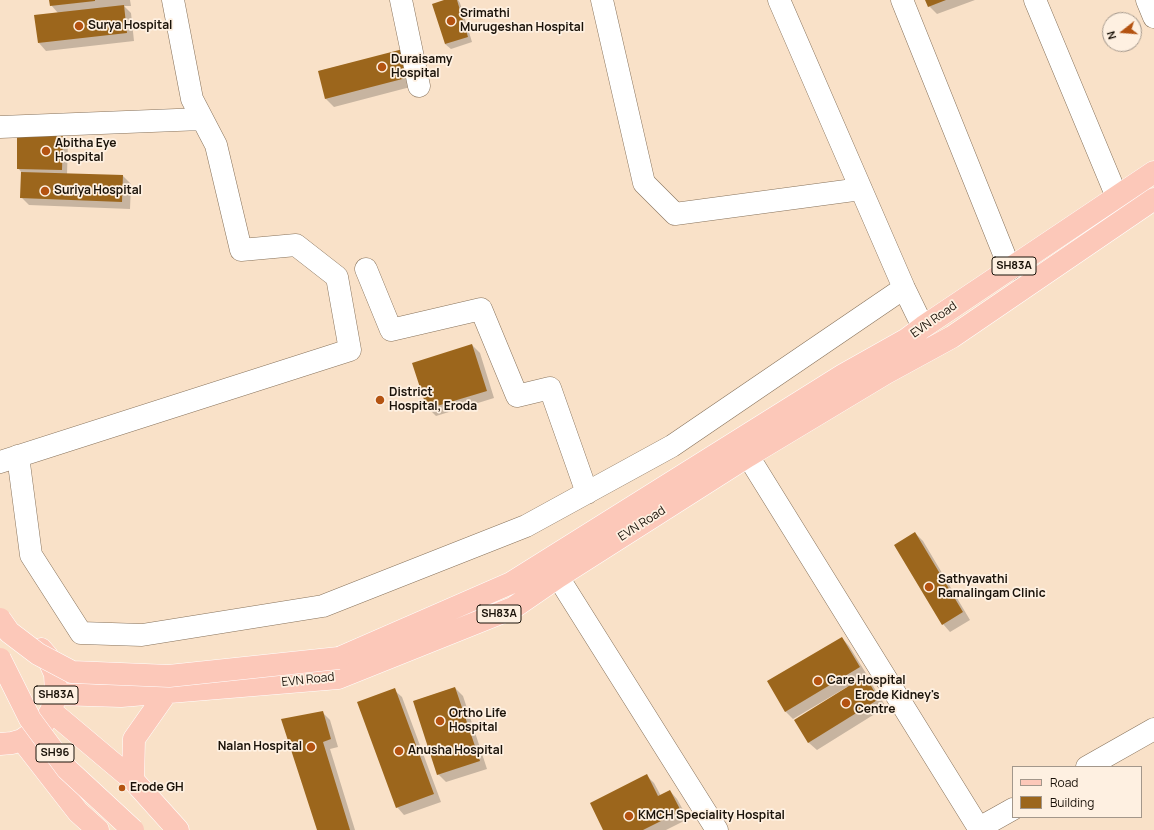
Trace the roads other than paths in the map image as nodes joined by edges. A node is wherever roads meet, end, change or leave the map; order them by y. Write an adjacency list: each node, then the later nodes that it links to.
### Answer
1 (173, 0): 10 (street)
2 (401, 0): 9 (street)
3 (602, 0): 13 (street)
4 (779, 0): 13 (street)
5 (902, 0): 17 (street)
6 (1035, 0): 14 (street)
7 (1147, 0): 8 (street)
8 (1154, 17)
9 (419, 86)
10 (202, 119): 11 (street); 22 (street)
11 (0, 127)
12 (1154, 172): 14 (main road, EVN Road / SH83A)
13 (861, 189): 18 (street)
14 (1117, 197): 17 (main road, EVN Road / SH83A)
15 (1154, 199): 20 (main road)
16 (366, 269): 23 (street)
17 (1010, 269): 19 (main road, EVN Road / SH83A)
18 (904, 288): 19 (street); 23 (street)
19 (915, 333): 20 (main road, EVN Road / SH83A); 26 (main road, bridge)
20 (886, 372): 21 (main road, EVN Road / SH83A)
21 (748, 456): 24 (main road, EVN Road / SH83A); 37 (street)
22 (9, 459): 23 (street)
23 (587, 493)
24 (558, 577): 29 (main road, EVN Road / SH83A); 42 (street)
25 (0, 607): 26 (main road)
26 (2, 626): 30 (main road, SH83A)
27 (0, 659): 40 (main road, SH96, bridge)
28 (0, 687): 39 (main road, SH96)
29 (167, 692): 30 (main road, EVN Road / SH83A); 35 (main road)
30 (54, 702): 32 (main road, SH83A); 35 (main road)
31 (1154, 729): 34 (street)
32 (22, 740): 33 (main road, SH83A); 38 (main road)
33 (0, 744)
34 (1089, 766)
35 (133, 780): 41 (main road)
36 (1012, 810): 37 (street)
37 (980, 829)
38 (98, 830)
39 (112, 830)
40 (133, 830)
41 (178, 830)
42 (717, 830)

